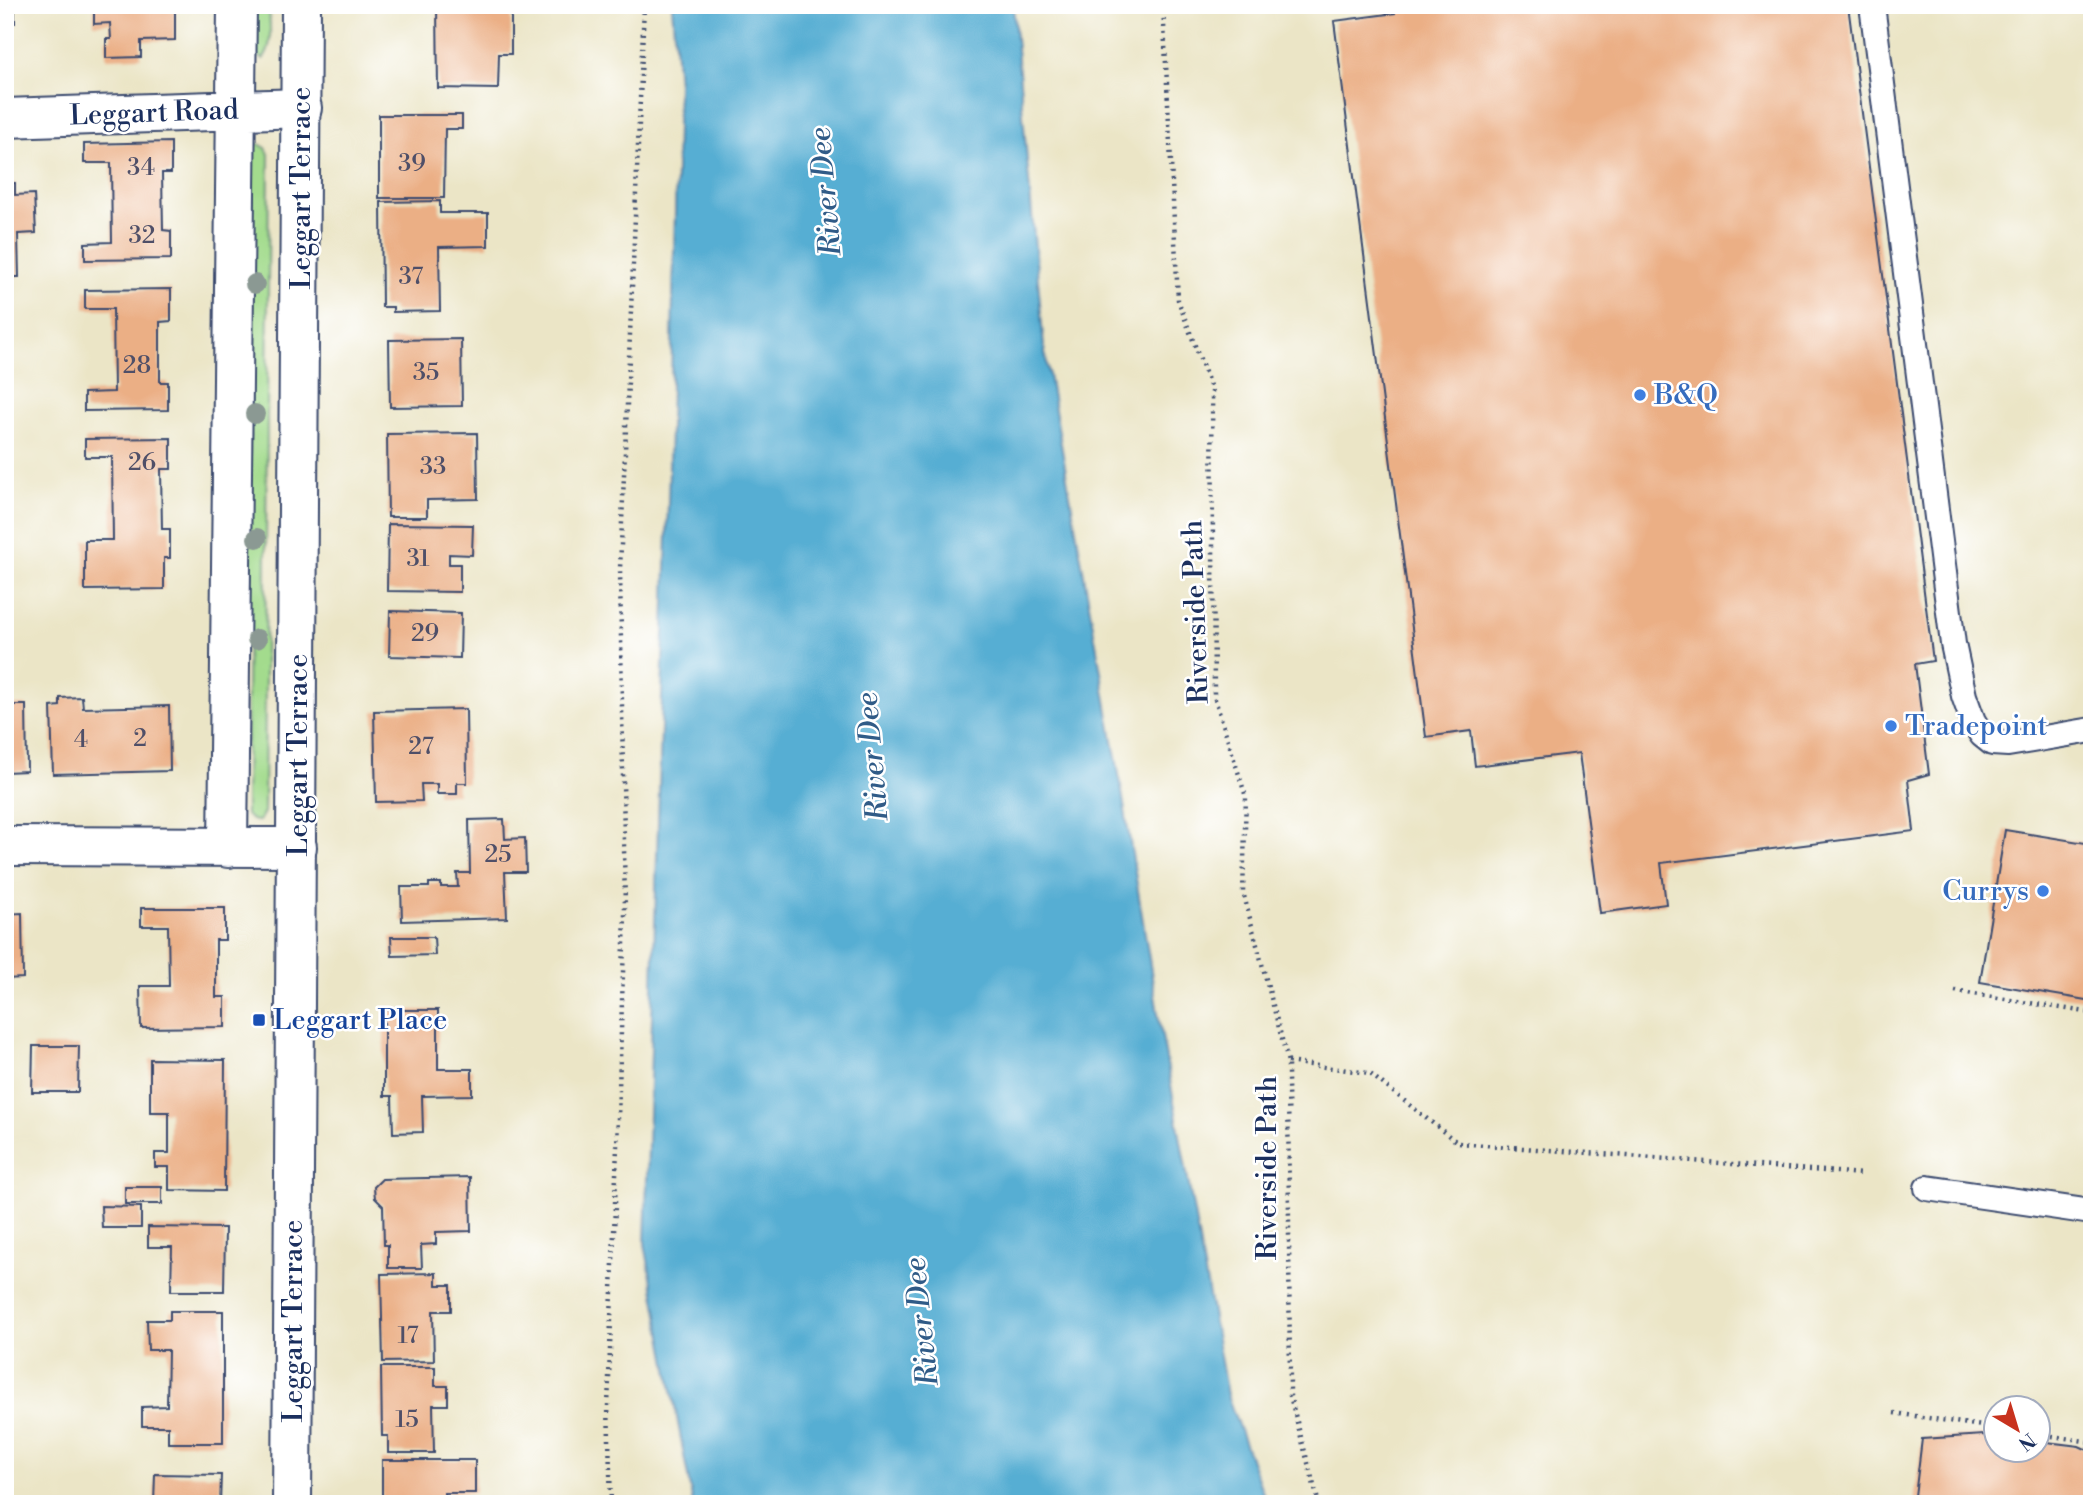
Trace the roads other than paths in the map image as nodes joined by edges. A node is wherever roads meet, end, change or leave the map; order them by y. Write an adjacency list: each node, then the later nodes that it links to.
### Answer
1 (237, 5): 5 (main road)
2 (301, 5): 4 (main road, Leggart Terrace)
3 (1872, 5): 7 (lane)
4 (302, 108): 5 (main road, Leggart Road); 9 (main road, Leggart Terrace)
5 (236, 111): 6 (main road, Leggart Road); 10 (main road)
6 (5, 118)
7 (2092, 730)
8 (5, 846): 10 (main road)
9 (297, 847): 10 (main road); 13 (main road, Leggart Terrace)
10 (228, 848)
11 (1927, 1188): 12 (lane)
12 (2092, 1212)
13 (292, 1504)

